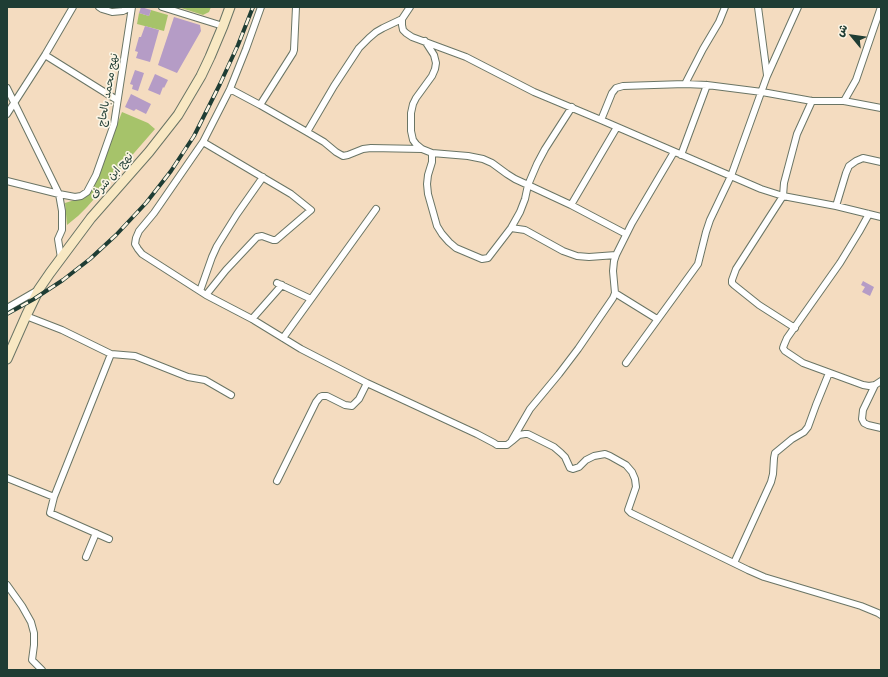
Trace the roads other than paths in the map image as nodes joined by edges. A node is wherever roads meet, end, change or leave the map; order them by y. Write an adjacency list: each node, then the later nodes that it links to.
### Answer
1 (73, 7): 16 (street)
2 (99, 7): 3 (street)
3 (132, 7): 23 (street, نهج محمد بالحاج)
4 (162, 7): 14 (street)
5 (230, 7): 14 (main road, نهج ابن شرف)
6 (261, 7): 21 (street)
7 (296, 7): 27 (street)
8 (410, 7): 13 (street)
9 (725, 7): 18 (street)
10 (758, 7): 17 (street)
11 (798, 7): 17 (street)
12 (881, 7): 25 (street)
13 (402, 19): 15 (street); 33 (street)
14 (223, 26): 54 (main road, نهج ابن شرف)
15 (425, 41): 28 (street); 35 (street)
16 (45, 55): 23 (street); 26 (street)
17 (767, 76): 22 (street)
18 (685, 84): 19 (street); 31 (street)
19 (707, 85): 22 (street); 38 (street)
20 (7, 88): 26 (street)
21 (230, 89): 27 (street); 34 (street)
22 (762, 92): 24 (street); 40 (street)
23 (117, 100): 44 (street, نهج محمد بالحاج)
24 (812, 101): 25 (street); 45 (street)
25 (844, 101): 29 (street)
26 (14, 103): 30 (street); 44 (street)
27 (260, 105): 33 (street)
28 (572, 107): 31 (street); 43 (street)
29 (881, 108)
30 (7, 114)
31 (601, 120): 32 (street)
32 (617, 127): 36 (street); 46 (street)
33 (307, 132): 35 (street)
34 (203, 142): 41 (street); 56 (street)
35 (422, 149): 37 (street)
36 (674, 152): 38 (street); 52 (street)
37 (432, 153): 43 (street); 51 (street)
38 (681, 155): 40 (street)
39 (881, 162): 47 (street)
40 (731, 176): 45 (street); 63 (street)
41 (263, 177): 56 (street); 58 (street)
42 (7, 180): 44 (street, نهج محمد بالحاج)
43 (528, 185): 46 (street); 51 (street)
44 (59, 194): 54 (street)
45 (783, 196): 47 (street); 64 (street)
46 (571, 205): 52 (street)
47 (836, 206): 49 (street)
48 (376, 209): 59 (street)
49 (869, 214): 50 (street); 64 (street)
50 (881, 217)
51 (512, 228): 53 (street)
52 (626, 234): 53 (street)
53 (616, 255): 57 (street)
54 (61, 258): 55 (main road, نهج ابن شرف)
55 (40, 289): 60 (street); 61 (main road, نهج ابن شرف)
56 (200, 291): 58 (street)
57 (615, 293): 63 (street); 75 (street)
58 (206, 295): 62 (street)
59 (311, 299): 62 (street); 65 (street)
60 (7, 308)
61 (26, 316): 66 (street); 67 (main road, نهج ابن شرف)
62 (252, 319): 65 (street)
63 (657, 319): 68 (street)
64 (795, 328): 69 (street)
65 (283, 338): 71 (street)
66 (111, 354): 73 (street); 78 (street)
67 (7, 359)
68 (626, 364)
69 (829, 373): 72 (street); 82 (street)
70 (881, 381): 72 (street)
71 (367, 383): 75 (street); 77 (street)
72 (875, 385): 74 (street)
73 (231, 395)
74 (881, 428)
75 (512, 441): 82 (street)
76 (7, 478): 78 (street)
77 (277, 480)
78 (54, 497): 79 (street)
79 (96, 533): 80 (street); 81 (street)
80 (109, 539)
81 (86, 557)
82 (734, 563): 84 (street)
83 (7, 585): 85 (street)
84 (881, 615)
85 (42, 670)

